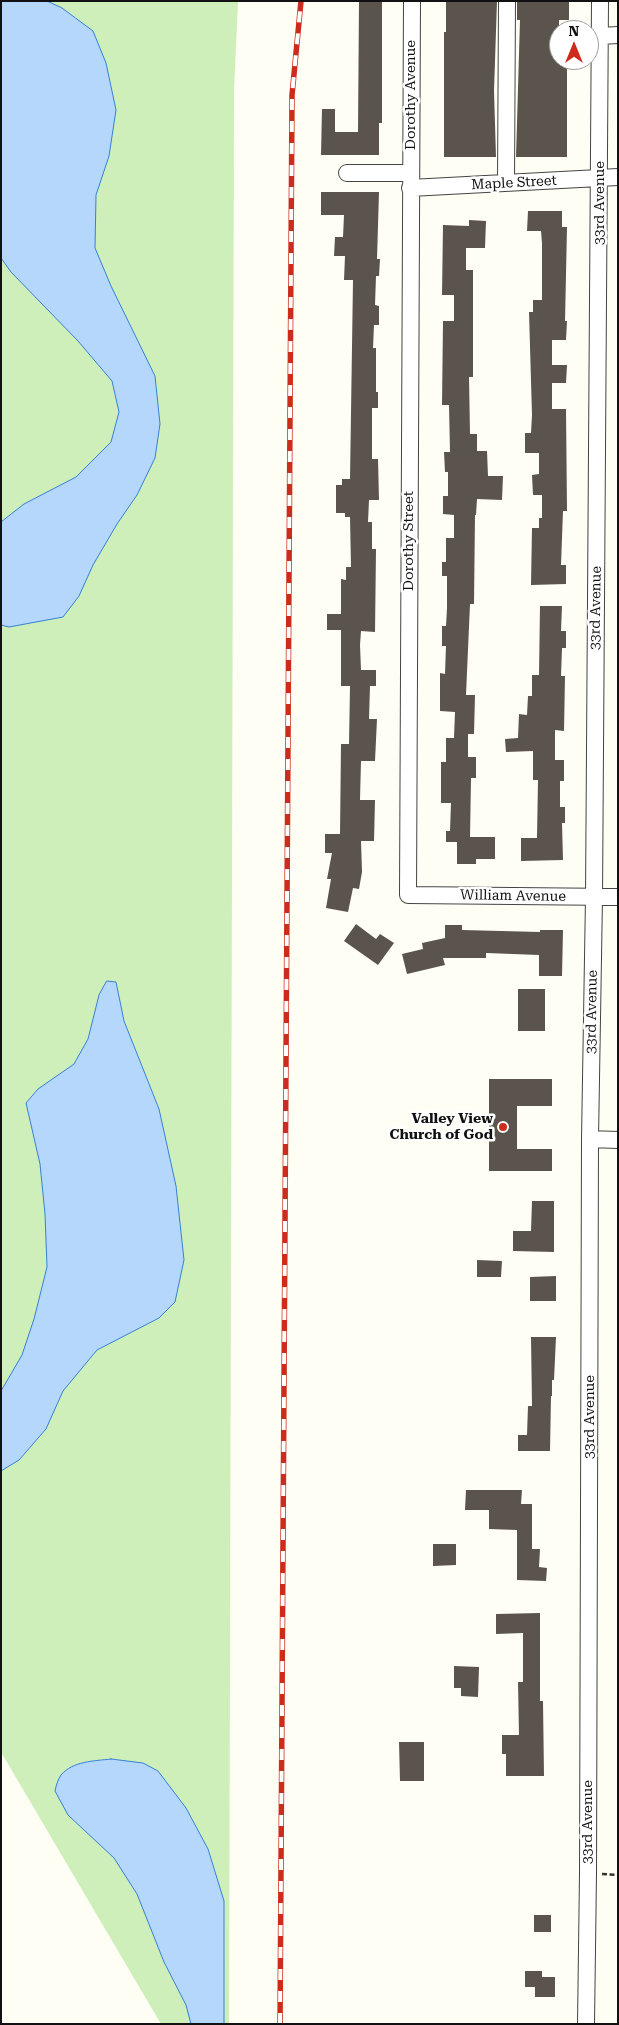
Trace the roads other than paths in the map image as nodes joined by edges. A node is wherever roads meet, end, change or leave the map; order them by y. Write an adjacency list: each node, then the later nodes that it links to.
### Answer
1 (412, 1): 9 (street, Dorothy Avenue)
2 (507, 1): 10 (street)
3 (600, 1): 5 (street, 33rd Avenue)
4 (618, 35): 5 (street)
5 (600, 36): 8 (street, 33rd Avenue)
6 (348, 172): 9 (street, Maple Street)
7 (618, 177): 8 (street, Maple Street)
8 (600, 178): 10 (street, Maple Street); 12 (street, 33rd Avenue)
9 (410, 181): 10 (street, Maple Street); 11 (street, Dorothy Street)
10 (506, 183)
11 (408, 895): 12 (street, William Avenue)
12 (594, 897): 13 (street, William Avenue); 14 (street, 33rd Avenue)
13 (618, 897)
14 (590, 1139): 15 (street); 16 (street, 33rd Avenue)
15 (618, 1140)
16 (586, 2024)

